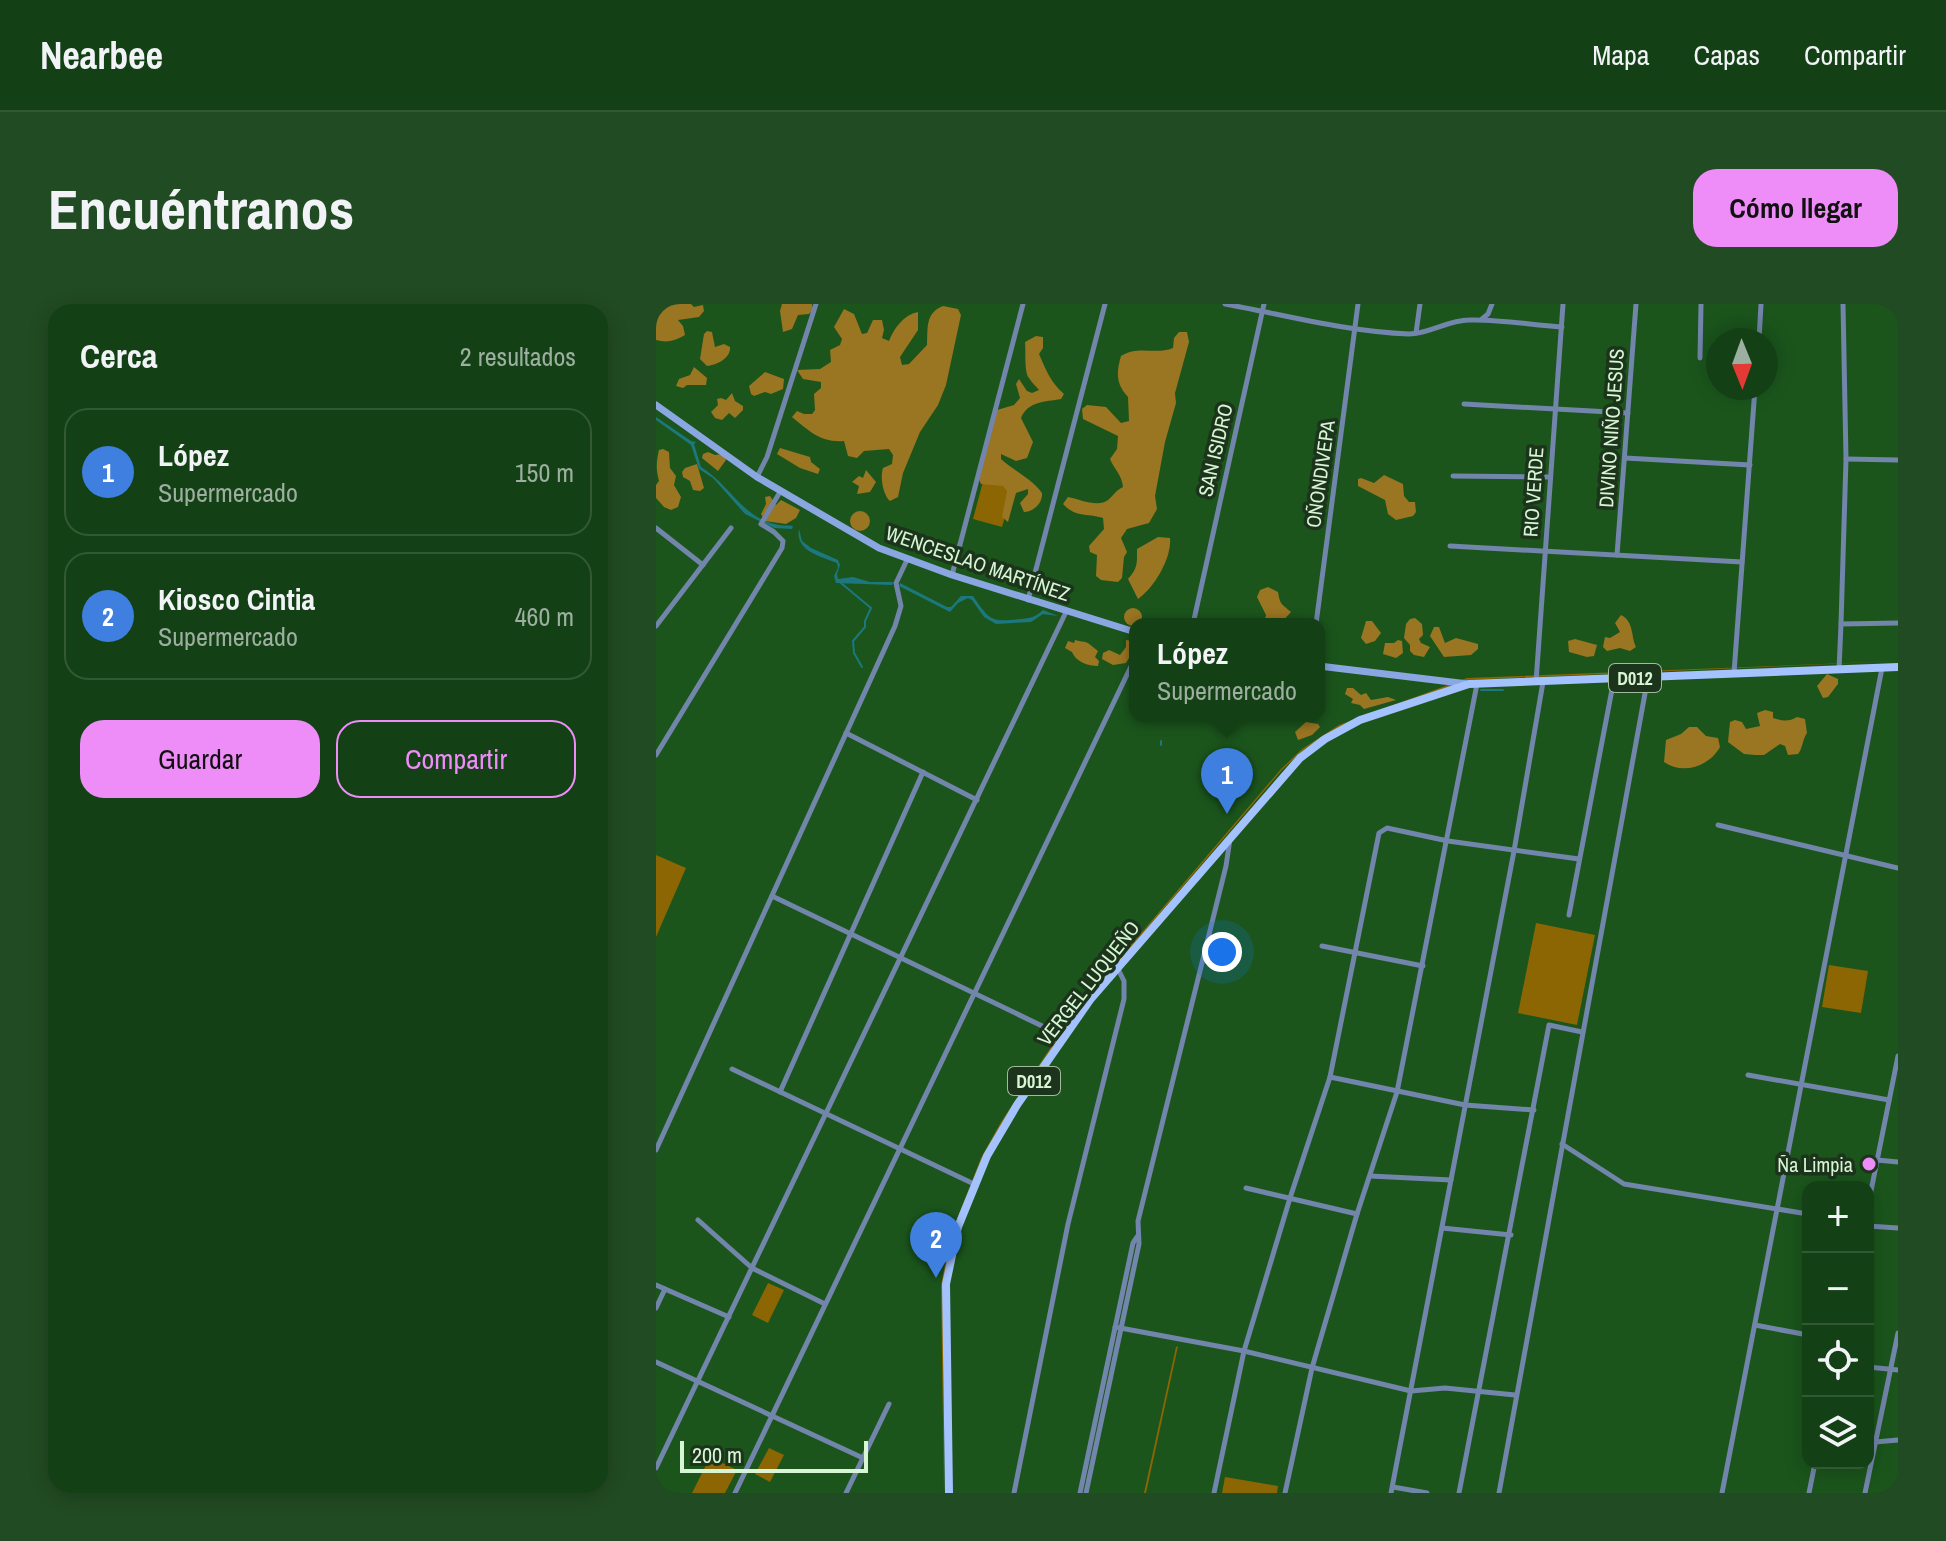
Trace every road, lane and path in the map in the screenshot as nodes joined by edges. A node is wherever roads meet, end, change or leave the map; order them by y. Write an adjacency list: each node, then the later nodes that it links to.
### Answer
1 (816, 304): 30 (street)
2 (1023, 304): 41 (street)
3 (1105, 304): 42 (street)
4 (1225, 304): 13 (street)
5 (1358, 304): 16 (street, OÑONDIVEPA)
6 (1420, 304): 18 (street)
7 (1492, 304): 14 (street)
8 (1563, 304): 15 (street, RIO VERDE)
9 (1636, 304): 24 (street, DIVINO NIÑO JESUS)
10 (1701, 304): 19 (street)
11 (1761, 304): 17 (street)
12 (1843, 304): 26 (street)
13 (1264, 307): 16 (street); 44 (street, SAN ISIDRO)
14 (1480, 321): 15 (street); 18 (street)
15 (1562, 327): 23 (street, RIO VERDE)
16 (1356, 328): 18 (street); 45 (street, OÑONDIVEPA)
17 (1760, 328)
18 (1416, 333)
19 (1700, 358)
20 (1754, 400): 28 (street)
21 (1464, 404): 23 (street)
22 (656, 405): 30 (main road, WENCESLAO MARTÍNEZ)
23 (1555, 409): 24 (street); 31 (street, RIO VERDE)
24 (1628, 413): 25 (street, DIVINO NIÑO JESUS)
25 (1625, 458): 28 (street); 37 (street, DIVINO NIÑO JESUS)
26 (1846, 459): 27 (street); 48 (street)
27 (1898, 460)
28 (1750, 465): 39 (street)
29 (1453, 476): 31 (street)
30 (757, 477): 32 (main road, WENCESLAO MARTÍNEZ)
31 (1550, 477): 36 (street, RIO VERDE)
32 (780, 492): 38 (main road, WENCESLAO MARTÍNEZ); 61 (street)
33 (656, 528): 40 (street)
34 (731, 528): 40 (street)
35 (1450, 546): 36 (street)
36 (1546, 551): 37 (street); 58 (street, RIO VERDE)
37 (1617, 555): 39 (street)
38 (907, 560): 41 (main road, WENCESLAO MARTÍNEZ); 60 (street)
39 (1742, 562): 55 (street)
40 (703, 565): 46 (street)
41 (952, 575): 42 (main road, WENCESLAO MARTÍNEZ)
42 (1028, 600): 43 (main road, WENCESLAO MARTÍNEZ)
43 (1066, 612): 49 (main road, WENCESLAO MARTÍNEZ); 63 (street)
44 (1194, 618)
45 (1317, 618)
46 (657, 622)
47 (1898, 623): 48 (street)
48 (1841, 624): 54 (street)
49 (1129, 630)
50 (1325, 667): 59 (main road)
51 (1898, 667): 52 (main road, D012)
52 (1882, 668): 54 (main road, D012); 68 (street)
53 (1129, 670): 79 (street)
54 (1839, 670): 55 (main road, D012)
55 (1734, 673): 56 (main road, D012)
56 (1648, 677): 57 (main road, D012); 80 (street)
57 (1614, 679): 58 (main road, D012); 69 (street)
58 (1540, 682): 59 (main road, D012); 67 (street, RIO VERDE)
59 (1473, 684): 65 (main road, VERGEL LUQUEÑO / D012); 66 (street)
60 (846, 733): 62 (street); 71 (street)
61 (656, 755)
62 (923, 772): 63 (street); 73 (street)
63 (977, 800): 76 (street)
64 (1718, 825): 68 (street)
65 (1229, 837): 78 (main road, VERGEL LUQUEÑO / D012); 119 (street)
66 (1448, 841): 67 (street); 75 (street); 77 (street)
67 (1514, 851): 69 (street); 90 (street, RIO VERDE)
68 (1845, 856): 70 (street); 86 (street)
69 (1579, 859): 72 (street)
70 (1898, 868)
71 (772, 896): 73 (street); 95 (street)
72 (1569, 915)
73 (850, 933): 76 (street); 87 (street)
74 (1322, 946): 75 (street)
75 (1357, 953): 77 (street); 85 (street)
76 (901, 958): 79 (street); 92 (street)
77 (1423, 966): 88 (street)
78 (1117, 968): 81 (main road, VERGEL LUQUEÑO / D012); 142 (street)
79 (974, 993): 81 (street); 94 (street)
80 (1582, 1032): 91 (street); 93 (street)
81 (1063, 1036): 101 (main road, VERGEL LUQUEÑO / D012)
82 (1898, 1056): 89 (street)
83 (732, 1069): 87 (street)
84 (1748, 1075): 86 (street)
85 (1330, 1077): 88 (street); 103 (street)
86 (1802, 1084): 89 (street); 104 (street)
87 (780, 1092): 92 (street)
88 (1397, 1092): 90 (street); 98 (street)
89 (1889, 1100): 96 (street)
90 (1465, 1105): 91 (street); 99 (street, RIO VERDE)
91 (1534, 1110): 111 (street)
92 (826, 1114): 94 (street); 112 (street)
93 (1562, 1144): 104 (street); 130 (street)
94 (899, 1149): 101 (street); 115 (street)
95 (656, 1150)
96 (1877, 1160): 97 (street); 100 (street)
97 (1898, 1162)
98 (1370, 1176): 99 (street); 106 (street)
99 (1451, 1180): 109 (street, RIO VERDE)
100 (1873, 1181)
101 (974, 1184): 141 (main road, VERGEL LUQUEÑO / D012)
102 (1246, 1188): 103 (street)
103 (1290, 1198): 106 (street); 122 (street)
104 (1778, 1209): 105 (street); 118 (street)
105 (1802, 1213)
106 (1357, 1214): 124 (street)
107 (698, 1220): 112 (street)
108 (1874, 1226): 110 (street)
109 (1442, 1228): 111 (street); 128 (street, RIO VERDE)
110 (1898, 1228)
111 (1511, 1235): 129 (street)
112 (752, 1268): 115 (street); 117 (street)
113 (656, 1285): 114 (street)
114 (665, 1289): 116 (street); 117 (street)
115 (825, 1304): 132 (street)
116 (656, 1308)
117 (729, 1317): 127 (street)
118 (1755, 1325): 121 (street); 150 (street)
119 (1118, 1327): 122 (street); 143 (street); 144 (street)
120 (1898, 1333): 126 (street)
121 (1802, 1334)
122 (1244, 1351): 124 (street); 145 (street)
123 (656, 1362): 127 (street)
124 (1312, 1368): 128 (street); 146 (street)
125 (1874, 1368): 126 (street)
126 (1894, 1370): 134 (street)
127 (698, 1382): 132 (street); 136 (street)
128 (1411, 1391): 129 (street); 138 (street, RIO VERDE)
129 (1478, 1393): 130 (street); 148 (street)
130 (1515, 1395): 149 (street)
131 (889, 1404): 135 (street)
132 (772, 1416): 135 (street); 139 (street)
133 (1898, 1440): 134 (street)
134 (1875, 1442): 152 (street)
135 (863, 1458): 140 (street)
136 (656, 1468)
137 (1814, 1469): 151 (street)
138 (1392, 1490): 147 (street)
139 (735, 1493)
140 (846, 1493)
141 (949, 1493)
142 (1014, 1493)
143 (1080, 1493)
144 (1086, 1493)
145 (1214, 1493)
146 (1285, 1493)
147 (1427, 1493)
148 (1459, 1493)
149 (1499, 1493)
150 (1722, 1493)
151 (1809, 1493)
152 (1865, 1493)

